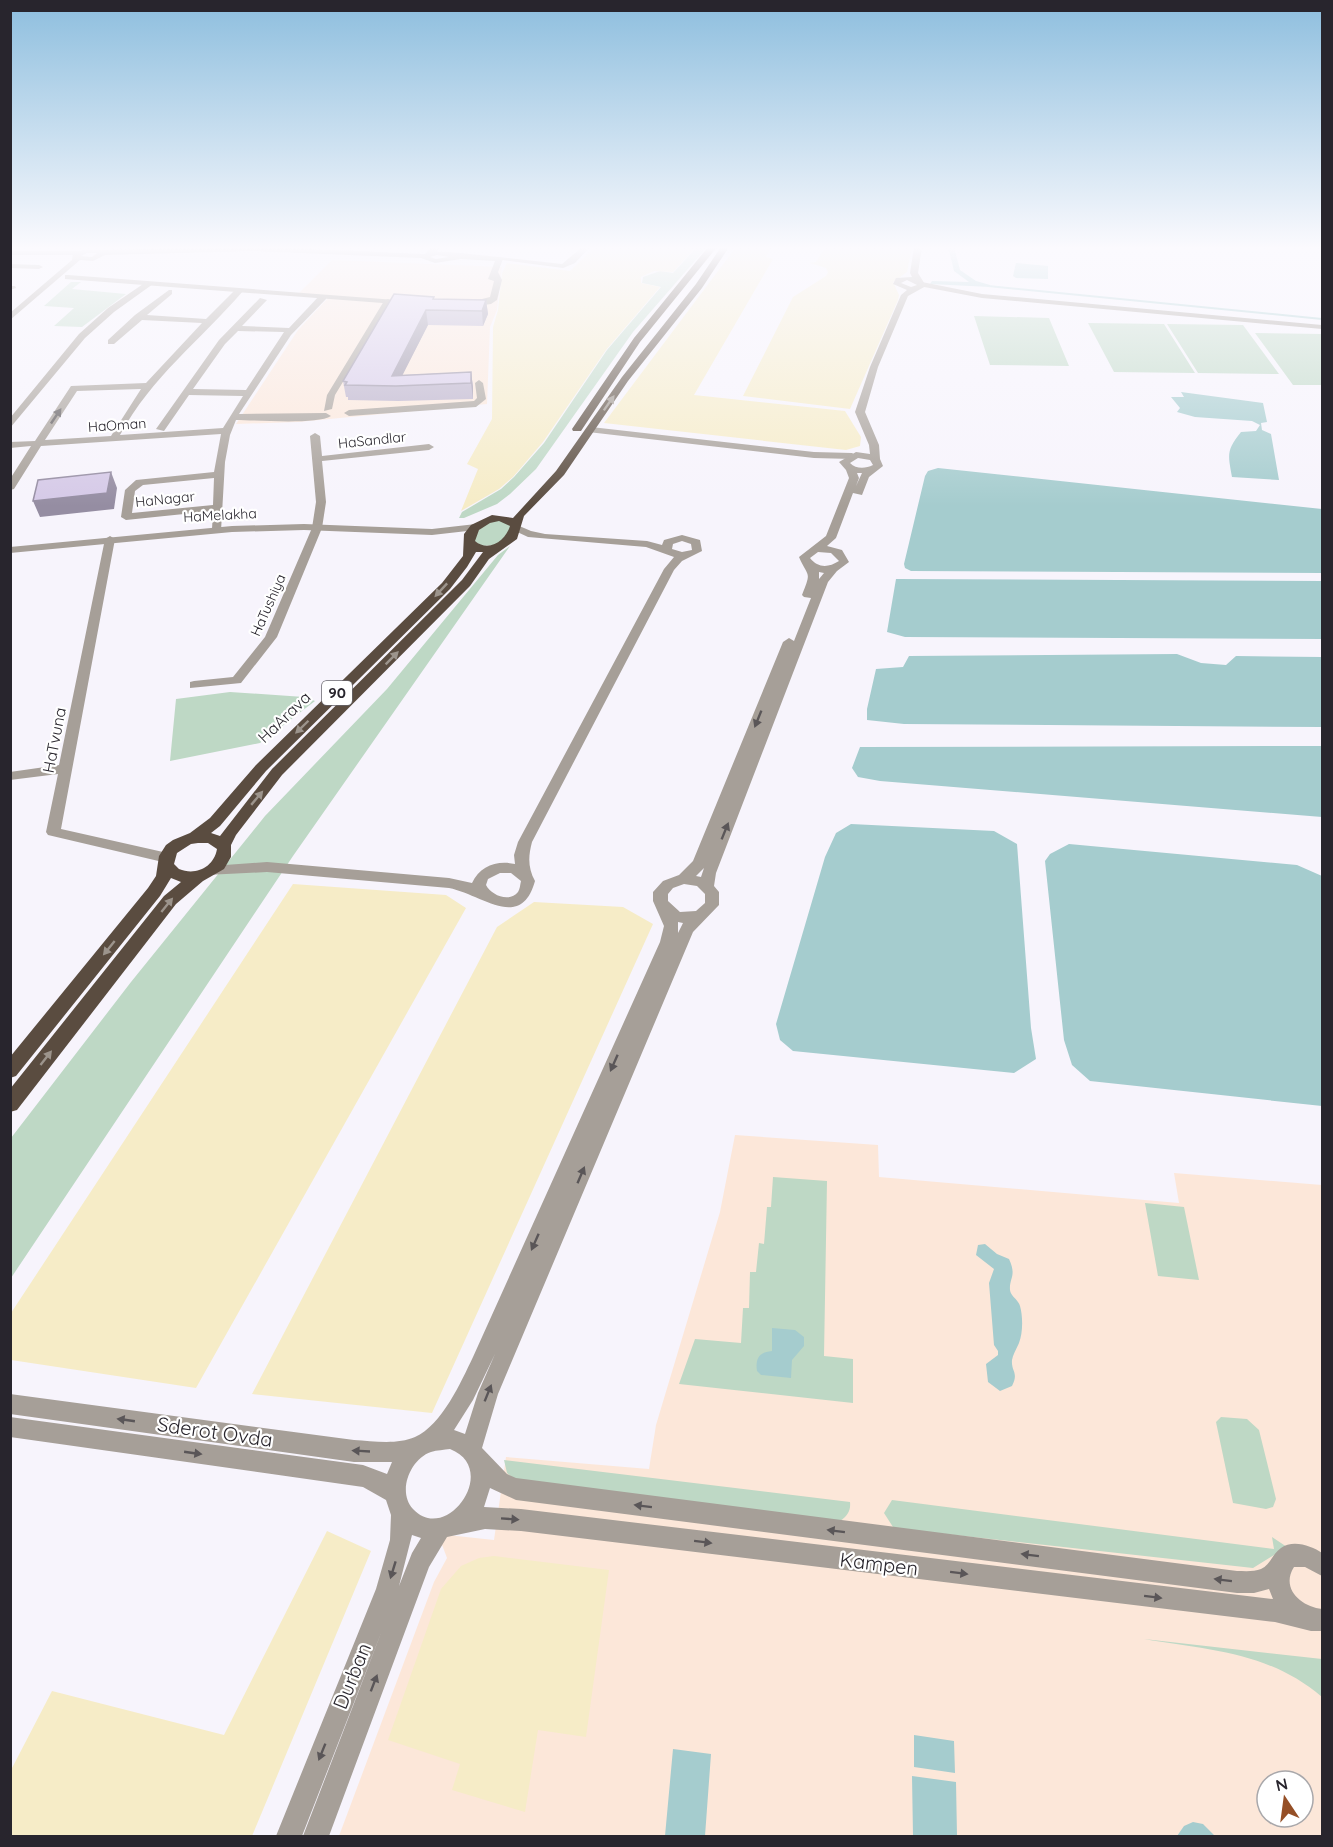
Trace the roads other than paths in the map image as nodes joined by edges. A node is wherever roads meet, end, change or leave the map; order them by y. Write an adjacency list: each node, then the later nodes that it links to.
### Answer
1 (85, 333): 18 (street)
2 (121, 333): 11 (street)
3 (195, 333): 13 (street)
4 (230, 333): 14 (street)
5 (288, 333): 15 (street)
6 (371, 333): 19 (street)
7 (373, 333): 16 (street)
8 (643, 333): 39 (highway)
9 (661, 333): 24 (highway, 90, one-way to 9)
10 (888, 333): 28 (street)
11 (111, 342)
12 (479, 383): 20 (street)
13 (150, 386): 27 (street); 29 (street, one-way to 13)
14 (185, 392): 15 (street); 23 (street)
15 (248, 393): 21 (street)
16 (340, 405): 19 (street); 20 (street)
17 (10, 407): 18 (street)
18 (26, 407): 22 (street)
19 (326, 412): 20 (street); 21 (street)
20 (342, 416)
21 (233, 417): 25 (street)
22 (10, 425)
23 (161, 429)
24 (591, 430): 34 (street); 41 (highway, 90)
25 (226, 431): 27 (street, HaOman); 36 (street)
26 (315, 436): 32 (street, HaTushiya)
27 (114, 438): 29 (street, HaOman)
28 (872, 442): 33 (street); 34 (street)
29 (37, 443): 30 (street, HaOman); 37 (street)
30 (10, 445)
31 (429, 447): 32 (street, HaSandlar)
32 (317, 459): 42 (street, HaTushiya)
33 (875, 459): 34 (street); 35 (street)
34 (851, 461): 35 (street); 50 (street)
35 (871, 470): 52 (street)
36 (220, 474): 38 (street); 38 (street, HaNagar)
37 (10, 487)
38 (218, 507): 43 (street)
39 (492, 519): 40 (highway); 41 (highway)
40 (476, 526): 44 (street, HaMelakha); 47 (highway, 90)
41 (517, 526): 45 (street); 48 (highway, 90)
42 (317, 528): 43 (street, HaMelakha); 44 (street, HaMelakha); 57 (street, HaTushiya)
43 (217, 530): 46 (street, HaMelakha)
44 (432, 532): 47 (street, HaMelakha)
45 (545, 537): 48 (street); 49 (street)
46 (111, 539): 51 (street, HaMelakha); 58 (street, HaTvuna)
47 (469, 541): 48 (highway); 60 (highway, HaArava / 90, one-way to 60)
48 (503, 545): 62 (highway, HaArava / 90, one-way to 48)
49 (668, 548): 53 (street); 53 (street); 55 (street)
50 (815, 549): 52 (street); 54 (street)
51 (10, 550)
52 (839, 552): 56 (street)
53 (687, 555): 55 (street)
54 (812, 567): 56 (street); 69 (street, one-way to 69)
55 (669, 569): 61 (street)
56 (833, 569): 71 (street, one-way to 56)
57 (194, 685)
58 (66, 769): 59 (street); 63 (street, HaTvuna)
59 (10, 776)
60 (193, 838): 62 (highway); 63 (highway)
61 (525, 842): 65 (street); 67 (street)
62 (224, 848): 64 (street); 66 (highway)
63 (167, 862): 66 (highway); 75 (highway, one-way to 75)
64 (267, 867): 66 (street); 70 (street)
65 (497, 868): 67 (street); 68 (street)
66 (205, 873): 76 (highway, one-way to 66)
67 (523, 873): 72 (street)
68 (483, 876): 70 (street); 72 (street)
69 (684, 879): 71 (street); 73 (street)
70 (449, 883): 72 (street)
71 (707, 887): 74 (street)
72 (481, 893)
73 (667, 913): 74 (street); 79 (street, one-way to 79)
74 (699, 916): 80 (street, one-way to 74)
75 (10, 1071)
76 (10, 1104)
77 (10, 1404): 79 (street, Sderot Ovda, one-way to 77)
78 (10, 1427): 81 (street, Sderot Ovda, one-way to 81)
79 (422, 1444): 80 (street); 81 (street)
80 (474, 1454): 82 (street); 84 (street, Kampen, one-way to 80)
81 (399, 1503): 82 (street); 86 (street, Durban, one-way to 86)
82 (446, 1527): 85 (street, Kampen, one-way to 85); 87 (street, Durban, one-way to 82)
83 (1323, 1565): 84 (street, Kampen)
84 (1277, 1570): 85 (street)
85 (1315, 1619)
86 (289, 1836)
87 (316, 1836)

